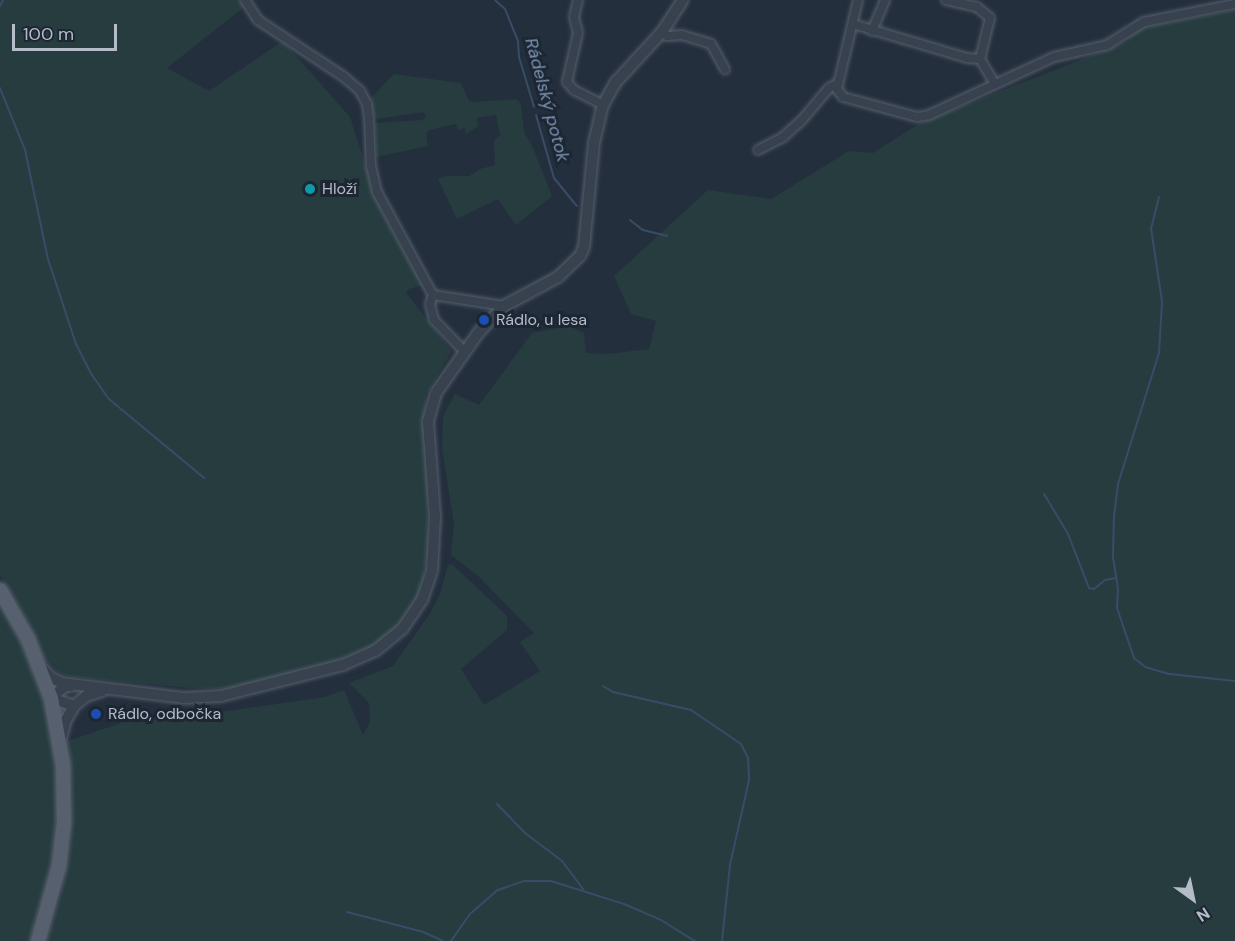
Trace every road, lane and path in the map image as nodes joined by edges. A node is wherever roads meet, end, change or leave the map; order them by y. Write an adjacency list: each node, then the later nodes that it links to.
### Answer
1 (245, 0): 18 (street)
2 (578, 0): 16 (street)
3 (683, 0): 11 (street)
4 (858, 0): 9 (street)
5 (885, 0): 10 (street)
6 (946, 0): 7 (street)
7 (977, 4): 12 (street)
8 (1235, 4): 15 (street)
9 (853, 24): 10 (street); 14 (street)
10 (872, 31): 12 (street)
11 (662, 32): 13 (street); 16 (street)
12 (980, 59): 15 (street)
13 (725, 69)
14 (838, 83): 15 (street); 17 (street)
15 (995, 84)
16 (603, 105): 19 (street)
17 (758, 150)
18 (433, 295): 19 (street); 20 (street)
19 (504, 306): 20 (street)
20 (464, 351): 24 (street)
21 (0, 590): 22 (main road)
22 (37, 662): 23 (street); 25 (main road)
23 (77, 685): 24 (street); 25 (street)
24 (111, 689): 26 (street)
25 (51, 698): 26 (street); 27 (main road)
26 (74, 706): 27 (street)
27 (60, 742): 28 (main road)
28 (38, 941)

